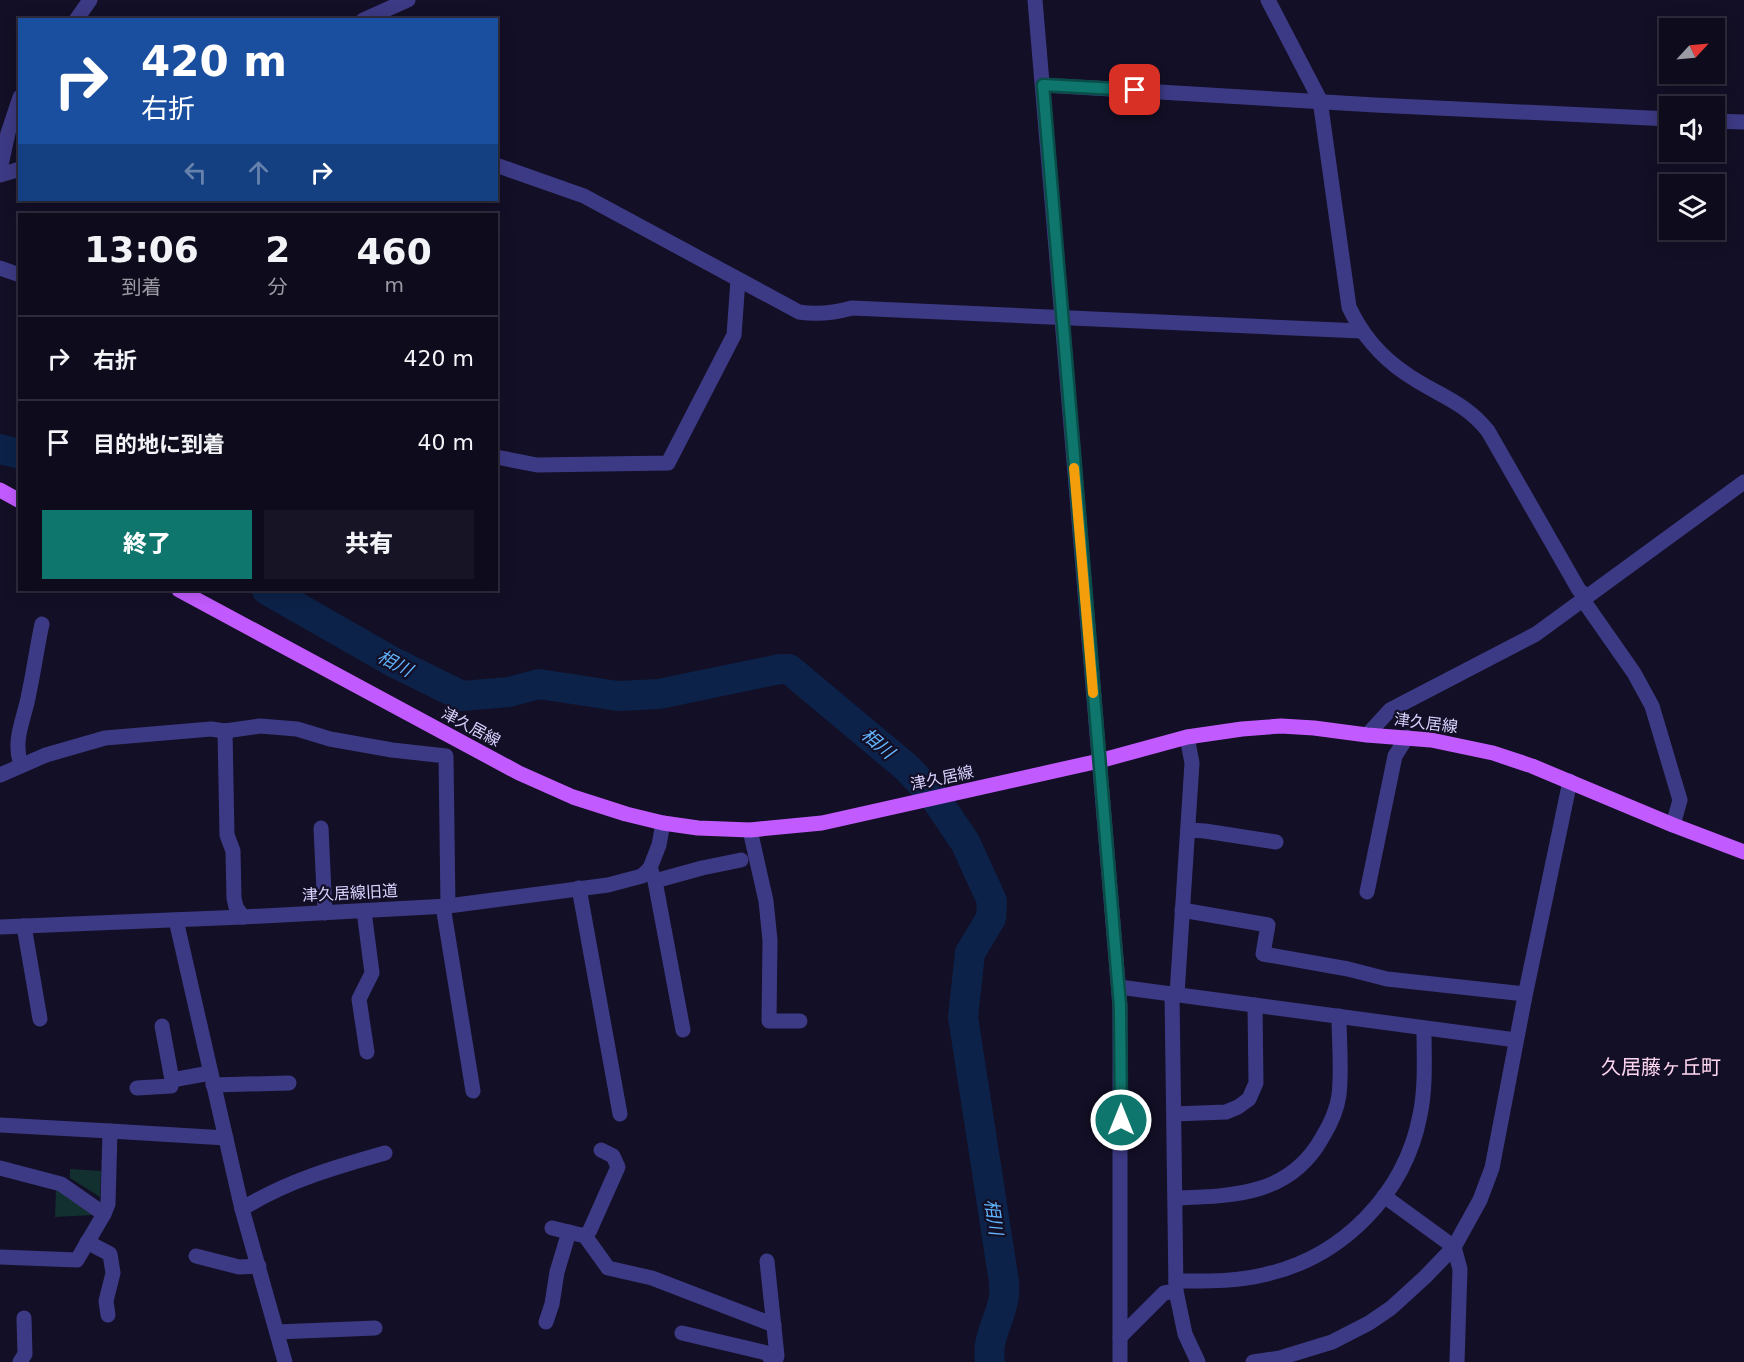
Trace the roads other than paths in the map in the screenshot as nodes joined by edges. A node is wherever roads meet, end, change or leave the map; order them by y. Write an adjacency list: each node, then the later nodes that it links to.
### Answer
1 (90, 0): 5 (street)
2 (408, 0): 6 (street)
3 (1035, 0): 7 (street)
4 (1268, 0): 8 (street)
5 (77, 18)
6 (368, 18)
7 (1043, 85): 8 (street); 20 (street)
8 (1320, 100): 10 (street); 21 (street)
9 (18, 103): 14 (street)
10 (1659, 118)
11 (1725, 121): 12 (street)
12 (1744, 122)
13 (498, 166): 19 (street)
14 (0, 170)
15 (18, 170): 16 (street)
16 (0, 175)
17 (0, 268): 18 (street)
18 (18, 274)
19 (738, 280): 20 (street); 22 (street)
20 (1061, 317): 21 (street); 35 (street)
21 (1361, 331): 27 (street)
22 (498, 457)
23 (1744, 482): 27 (street)
24 (0, 490): 25 (main road)
25 (18, 500)
26 (181, 591): 33 (main road, 津久居線)
27 (1585, 599): 30 (street); 40 (street)
28 (42, 624): 36 (street)
29 (225, 731): 34 (street); 36 (street); 54 (street)
30 (1367, 735): 31 (main road, 津久居線); 32 (main road, 津久居線)
31 (1187, 737): 35 (main road, 津久居線); 43 (street)
32 (1407, 737): 38 (main road, 津久居線); 49 (street)
33 (456, 738): 34 (street); 39 (main road, 津久居線)
34 (446, 756): 50 (street)
35 (1099, 761): 42 (main road, 津久居線); 58 (street)
36 (21, 765): 37 (street)
37 (0, 775)
38 (1570, 781): 40 (main road, 津久居線); 60 (street)
39 (663, 823): 42 (main road, 津久居線); 47 (street)
40 (1673, 825): 45 (main road, 津久居線)
41 (321, 828): 53 (street)
42 (750, 830): 64 (street)
43 (1188, 830): 44 (street); 51 (street)
44 (1276, 842)
45 (1744, 852)
46 (741, 860): 47 (street, 津久居線旧道)
47 (652, 874): 48 (street, 津久居線旧道); 67 (street)
48 (579, 888): 50 (street, 津久居線旧道); 75 (street)
49 (1367, 892)
50 (446, 906): 52 (street, 津久居線旧道); 74 (street)
51 (1182, 910): 59 (street); 60 (street)
52 (364, 911): 53 (street, 津久居線旧道); 69 (street)
53 (325, 913): 54 (street, 津久居線旧道)
54 (243, 917): 55 (street, 津久居線旧道)
55 (176, 920): 56 (street, 津久居線旧道); 70 (street)
56 (24, 926): 57 (street, 津久居線旧道); 63 (street)
57 (0, 927)
58 (1119, 987): 59 (street); 104 (street)
59 (1175, 993): 61 (street); 76 (street)
60 (1526, 993): 68 (street)
61 (1255, 1005): 62 (street); 76 (street)
62 (1339, 1016): 66 (street); 84 (street)
63 (40, 1019)
64 (800, 1021)
65 (162, 1026): 71 (street)
66 (1424, 1028): 68 (street); 83 (street)
67 (683, 1030)
68 (1516, 1041): 91 (street)
69 (367, 1052)
70 (212, 1079): 71 (street); 72 (street); 79 (street)
71 (172, 1080): 73 (street)
72 (289, 1083)
73 (137, 1088)
74 (473, 1091)
75 (620, 1113)
76 (1175, 1114): 84 (street)
77 (0, 1125): 78 (street)
78 (110, 1131): 79 (street); 86 (street)
79 (226, 1138): 85 (street)
80 (601, 1150): 89 (street)
81 (385, 1153): 85 (street)
82 (0, 1168): 86 (street)
83 (1384, 1196): 91 (street); 96 (street)
84 (1176, 1198): 96 (street)
85 (242, 1209): 95 (street)
86 (104, 1214): 90 (street)
87 (552, 1228): 88 (street)
88 (569, 1232): 89 (street); 99 (street)
89 (585, 1236): 100 (street)
90 (87, 1242): 93 (street); 97 (street)
91 (1454, 1247): 110 (street); 111 (street)
92 (196, 1256): 95 (street)
93 (0, 1257)
94 (766, 1261): 100 (street)
95 (259, 1266): 102 (street)
96 (1176, 1286): 104 (street); 109 (street)
97 (108, 1315)
98 (24, 1318): 105 (street)
99 (546, 1322)
100 (774, 1325): 107 (street)
101 (375, 1328): 102 (street)
102 (277, 1332): 106 (street)
103 (682, 1333): 107 (street)
104 (1120, 1337): 108 (street)
105 (20, 1362)
106 (285, 1362)
107 (774, 1362)
108 (1120, 1362)
109 (1198, 1362)
110 (1253, 1362)
111 (1457, 1362)

